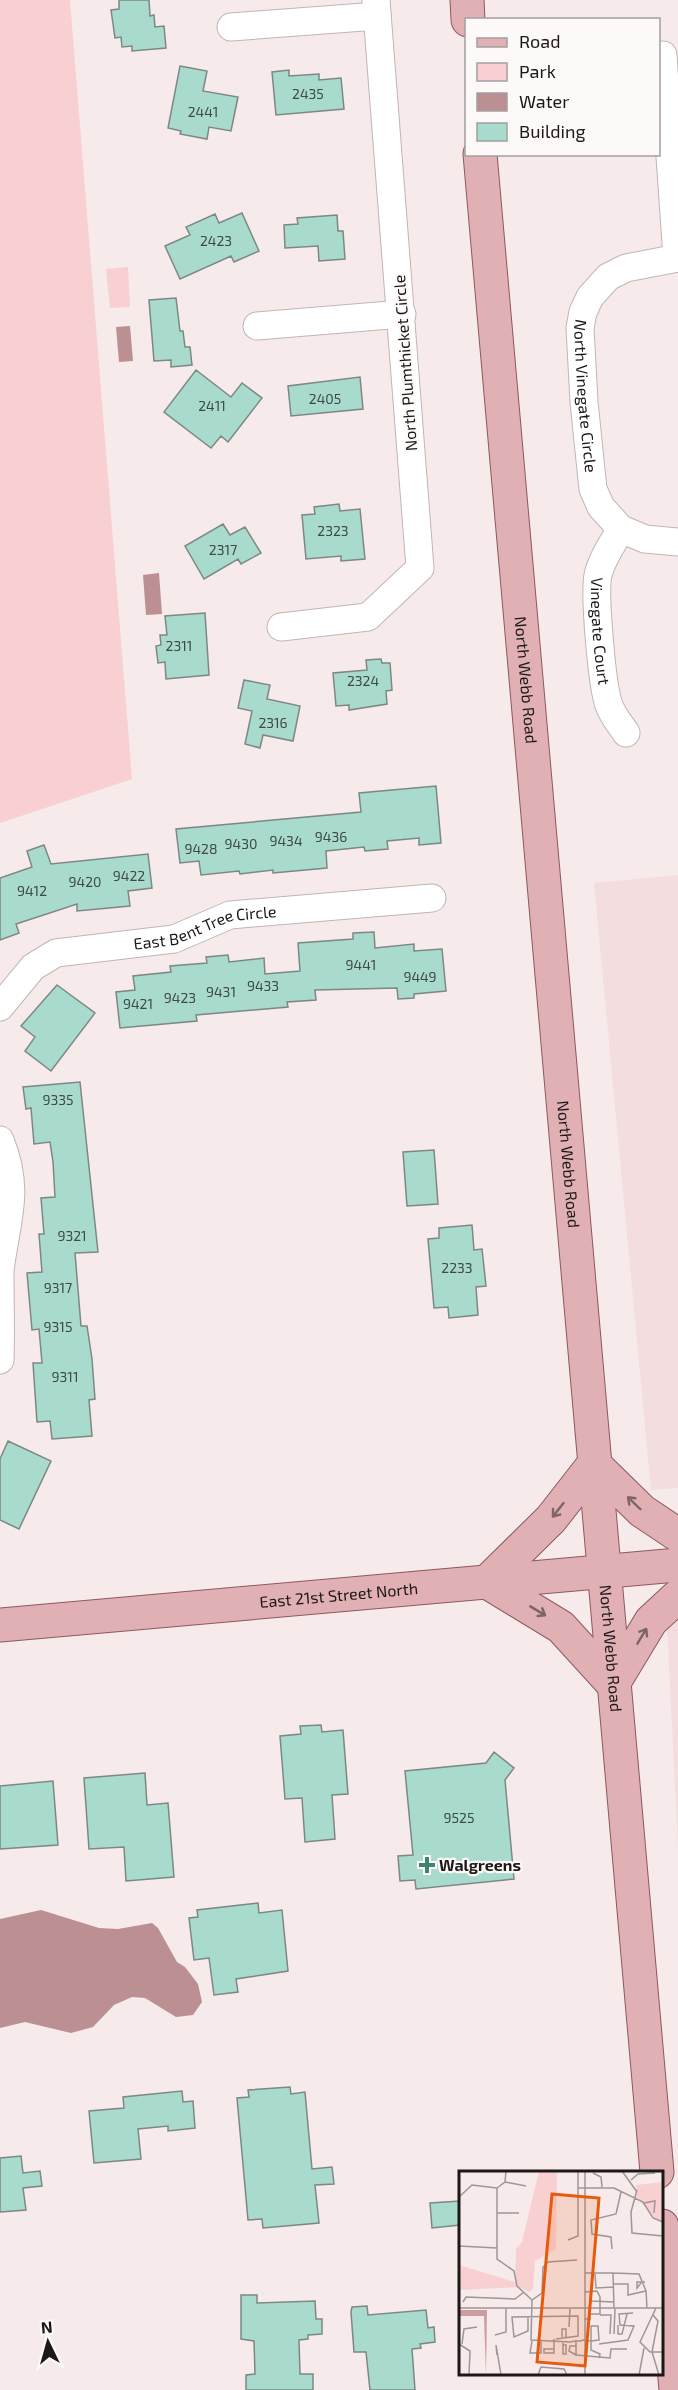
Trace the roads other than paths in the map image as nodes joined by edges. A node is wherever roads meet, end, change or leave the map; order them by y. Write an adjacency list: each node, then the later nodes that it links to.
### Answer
1 (467, 0): 3 (main road)
2 (376, 8): 4 (street); 8 (street, North Plumthicket Circle)
3 (468, 18)
4 (231, 27)
5 (663, 55): 7 (street)
6 (480, 156): 19 (main road, North Webb Road)
7 (678, 258): 10 (street, North Vinegate Circle)
8 (402, 314): 9 (street); 12 (street, North Plumthicket Circle)
9 (257, 326)
10 (621, 529): 11 (street, North Vinegate Circle); 13 (street, Vinegate Court)
11 (678, 542)
12 (281, 627)
13 (626, 733)
14 (432, 898): 15 (street, East Bent Tree Circle)
15 (0, 1007)
16 (0, 1140): 17 (street)
17 (2, 1250): 18 (street)
18 (0, 1360)
19 (594, 1464): 20 (main road, one-way to 19); 22 (main road, North Webb Road); 23 (main road, one-way to 23)
20 (678, 1535)
21 (678, 1565): 22 (main road, East 21st Street North)
22 (603, 1572): 23 (main road, East 21st Street North); 26 (main road, North Webb Road)
23 (487, 1582): 25 (main road, East 21st Street North); 26 (main road, one-way to 26)
24 (678, 1596): 26 (main road, one-way to 24)
25 (0, 1625)
26 (613, 1684): 27 (main road, North Webb Road)
27 (657, 2171)
28 (663, 2238): 29 (main road)
29 (676, 2390)

